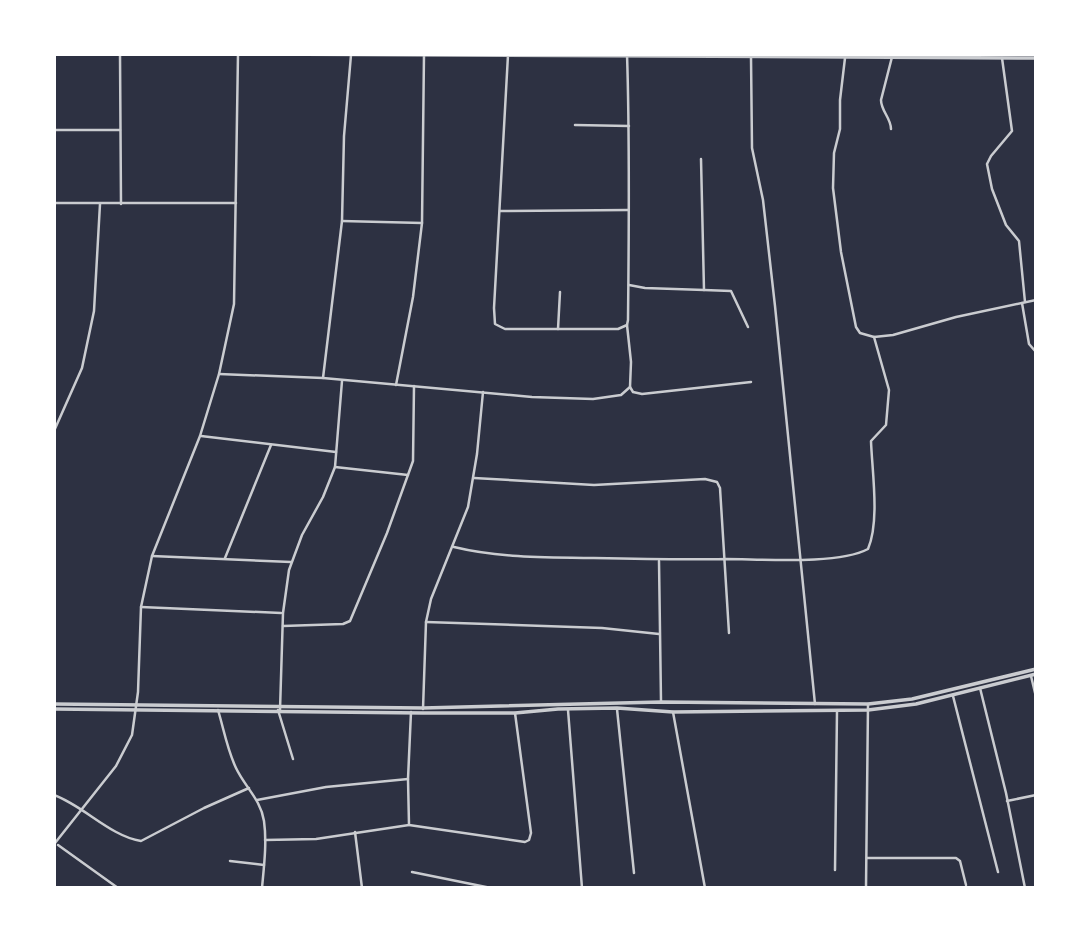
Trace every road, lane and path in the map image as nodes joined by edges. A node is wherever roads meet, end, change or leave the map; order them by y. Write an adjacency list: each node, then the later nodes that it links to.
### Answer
1 (120, 54): 18 (street)
2 (238, 54): 23 (street)
3 (246, 54): 4 (street)
4 (351, 55): 5 (street); 26 (street)
5 (424, 55): 6 (street); 27 (street)
6 (508, 55): 7 (street); 25 (street)
7 (627, 55): 8 (street); 15 (street)
8 (699, 55): 9 (street)
9 (751, 57): 11 (street); 57 (street)
10 (892, 57): 11 (street); 12 (street); 16 (street)
11 (845, 58): 36 (street)
12 (1002, 58): 13 (street); 32 (street)
13 (1036, 58)
14 (575, 125): 15 (street)
15 (629, 126): 24 (street)
16 (891, 129)
17 (54, 130): 18 (street)
18 (120, 130): 22 (street)
19 (701, 159): 29 (street)
20 (54, 203): 21 (street)
21 (100, 204): 22 (street); 46 (street)
22 (121, 204): 23 (street)
23 (236, 204): 38 (street)
24 (628, 210): 25 (street); 28 (street)
25 (500, 211): 35 (street)
26 (342, 221): 27 (street); 39 (street)
27 (422, 223): 42 (street)
28 (629, 285): 29 (street); 33 (street)
29 (704, 289): 34 (street)
30 (560, 292): 35 (street)
31 (1036, 300): 32 (street)
32 (1023, 302): 36 (street); 37 (street)
33 (627, 324): 35 (street); 44 (street)
34 (748, 327)
35 (558, 329)
36 (874, 337): 57 (street)
37 (1036, 352)
38 (219, 374): 39 (street); 47 (street)
39 (323, 378): 40 (street)
40 (342, 381): 42 (street); 49 (street)
41 (751, 382): 44 (street)
42 (396, 385): 43 (street)
43 (414, 386): 45 (street); 51 (street)
44 (631, 387): 45 (street)
45 (483, 392): 52 (street)
46 (54, 431)
47 (200, 436): 48 (street); 54 (street)
48 (272, 444): 49 (street); 55 (street)
49 (336, 452): 50 (street)
50 (335, 467): 51 (street); 59 (street)
51 (408, 475): 63 (street)
52 (474, 478): 53 (street); 56 (street)
53 (454, 547): 58 (street); 62 (street)
54 (152, 556): 55 (street); 60 (street)
55 (225, 558): 59 (street)
56 (724, 559): 57 (street); 58 (street); 64 (street)
57 (801, 560): 72 (street)
58 (659, 561): 65 (street)
59 (291, 562): 61 (street)
60 (141, 607): 61 (street); 75 (street)
61 (283, 613): 63 (street)
62 (426, 622): 65 (street); 81 (street)
63 (283, 626): 79 (street)
64 (729, 633)
65 (659, 634): 71 (street)
66 (1036, 668): 73 (street)
67 (1033, 675): 68 (street); 70 (street)
68 (980, 688): 69 (street); 94 (street)
69 (953, 695): 83 (street); 105 (street)
70 (1036, 697)
71 (661, 702): 72 (street); 77 (street)
72 (816, 704): 73 (street)
73 (868, 704): 83 (street)
74 (54, 706): 75 (street)
75 (136, 707): 76 (street); 95 (street)
76 (206, 707): 79 (street); 80 (street)
77 (553, 707): 81 (street); 82 (street); 87 (street)
78 (617, 708): 82 (street); 86 (street); 106 (street)
79 (279, 709): 80 (street); 81 (street); 85 (street); 88 (street)
80 (218, 710): 90 (street)
81 (423, 710): 85 (street); 87 (street)
82 (568, 710): 112 (street)
83 (868, 710): 84 (street); 100 (street)
84 (837, 711): 86 (street); 103 (street)
85 (411, 712): 89 (street)
86 (673, 712): 113 (street)
87 (515, 713): 96 (street)
88 (293, 759)
89 (408, 779): 93 (street); 96 (street)
90 (249, 788): 93 (street); 95 (street)
91 (54, 795): 95 (street)
92 (1036, 795): 94 (street)
93 (257, 800): 98 (street)
94 (1007, 801): 115 (street)
95 (82, 808): 99 (street)
96 (410, 825): 97 (street)
97 (355, 832): 98 (street); 110 (street)
98 (265, 840): 102 (street)
99 (55, 844): 108 (street)
100 (867, 858): 107 (street); 114 (street)
101 (230, 861): 102 (street)
102 (264, 865): 109 (street)
103 (835, 870)
104 (412, 872): 111 (street)
105 (998, 872)
106 (634, 873)
107 (966, 886)
108 (118, 888)
109 (262, 888)
110 (362, 888)
111 (491, 888)
112 (582, 888)
113 (705, 888)
114 (866, 888)
115 (1025, 888)

